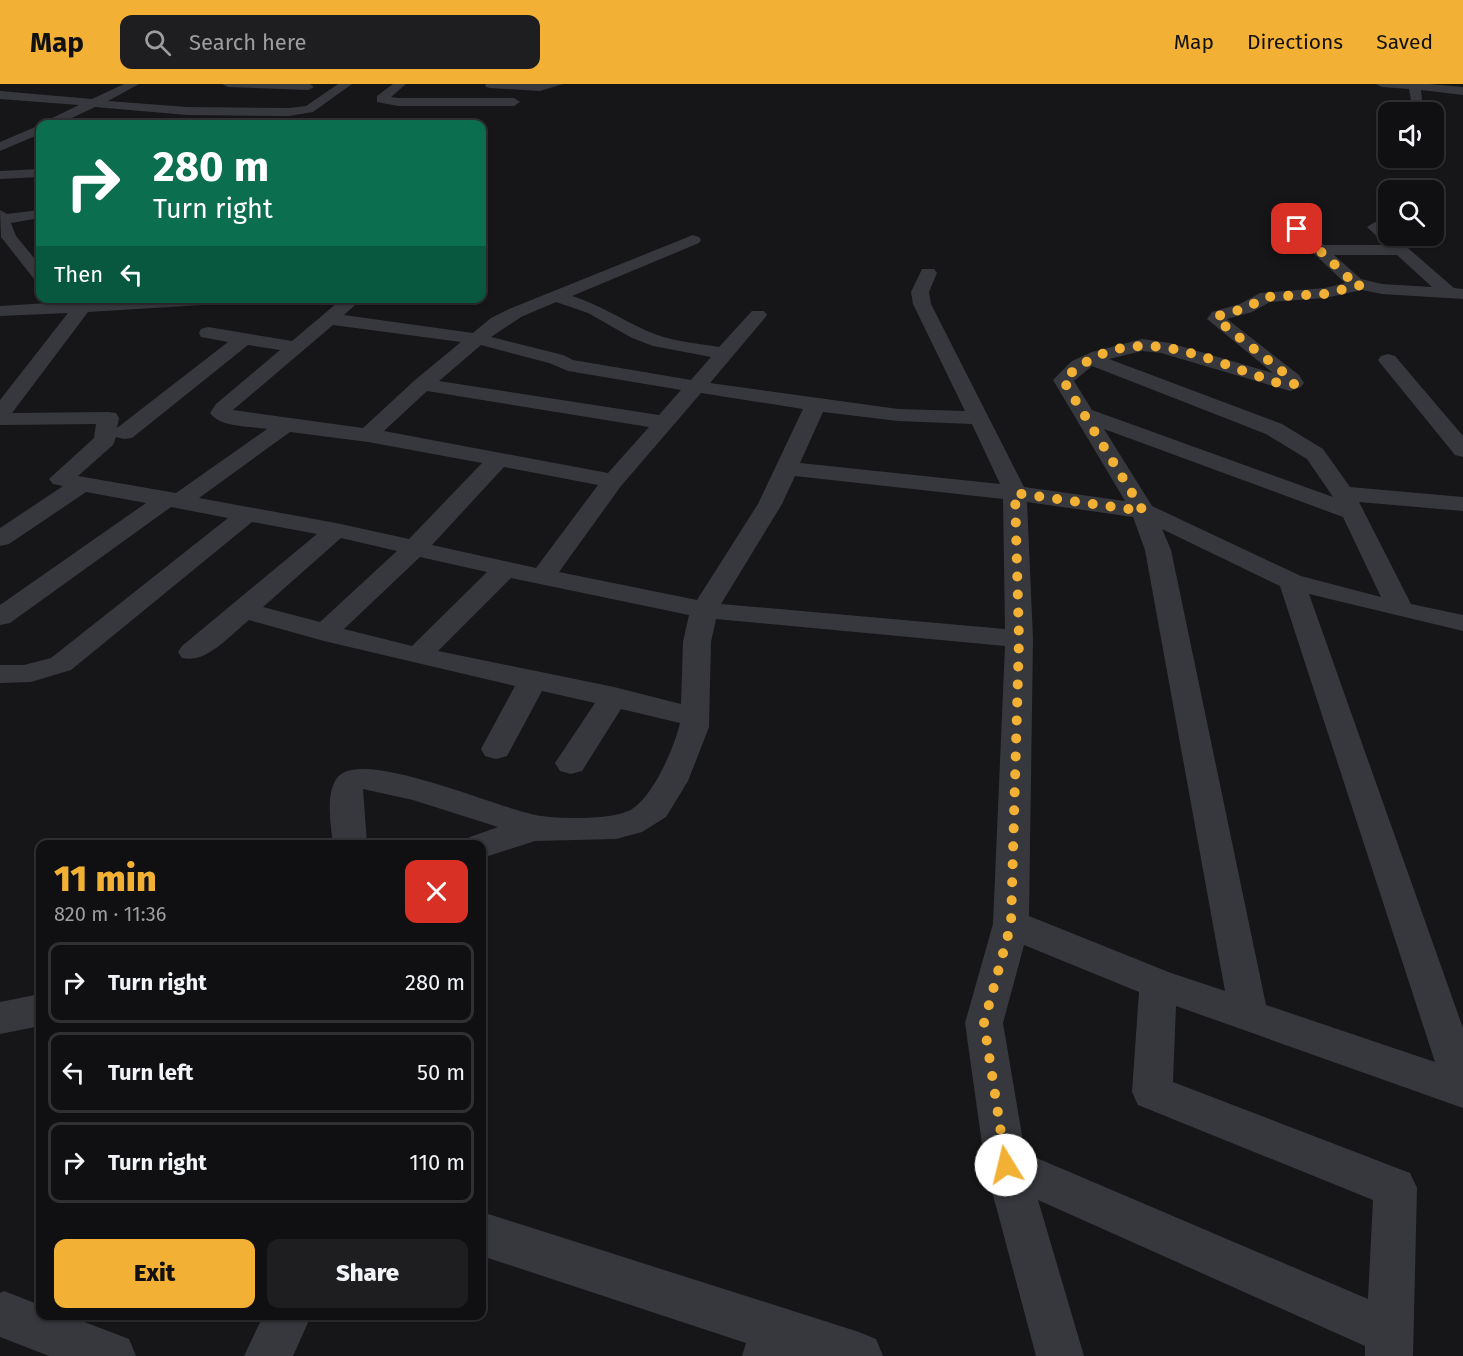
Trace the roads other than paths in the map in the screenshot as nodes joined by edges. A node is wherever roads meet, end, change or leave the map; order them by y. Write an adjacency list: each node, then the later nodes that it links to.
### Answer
1 (228, 84): 6 (street)
2 (346, 84): 20 (street)
3 (476, 84): 4 (street)
4 (557, 84)
5 (1382, 84): 7 (street)
6 (254, 85): 8 (street); 19 (street)
7 (1415, 85): 12 (street); 18 (street)
8 (308, 87)
9 (396, 87): 13 (street); 17 (street)
10 (43, 88): 15 (street)
11 (136, 88): 16 (street)
12 (1463, 91)
13 (457, 92)
14 (0, 95): 15 (street)
15 (24, 96): 16 (street)
16 (92, 102): 19 (street); 21 (street)
17 (514, 102)
18 (1416, 102)
19 (208, 112): 20 (street)
20 (256, 113): 22 (street)
21 (58, 120)
22 (244, 120)
23 (10, 126): 24 (street)
24 (36, 128)
25 (36, 130): 26 (street)
26 (0, 147)
27 (36, 173): 28 (street)
28 (0, 175)
29 (36, 214): 30 (street)
30 (1, 218): 35 (street)
31 (1375, 227): 37 (street)
32 (1297, 229): 36 (street)
33 (30, 233): 35 (street)
34 (693, 240): 42 (street)
35 (7, 242): 38 (street)
36 (1320, 250): 37 (street); 40 (street)
37 (1401, 250): 41 (street)
38 (36, 266)
39 (928, 273): 61 (street)
40 (1361, 285): 41 (street); 54 (street)
41 (1456, 294)
42 (555, 296): 51 (street); 53 (street)
43 (149, 303): 45 (street)
44 (348, 303): 48 (street)
45 (81, 308): 46 (street); 59 (street)
46 (0, 311)
47 (758, 315): 53 (street)
48 (330, 319): 51 (street); 52 (street)
49 (208, 333): 50 (street)
50 (244, 339): 52 (street); 65 (street)
51 (478, 339): 56 (street); 57 (street)
52 (296, 347): 64 (street)
53 (724, 354): 57 (street)
54 (1099, 356): 60 (street); 74 (street)
55 (1388, 360): 67 (street)
56 (422, 384): 63 (street); 66 (street)
57 (698, 386): 58 (street); 63 (street)
58 (816, 405): 61 (street); 69 (street)
59 (0, 414)
60 (1086, 415): 74 (street); 76 (street)
61 (979, 418): 72 (street)
62 (0, 419): 71 (street)
63 (666, 423): 70 (street)
64 (287, 424): 66 (street); 73 (street)
65 (124, 434)
66 (368, 435): 68 (street)
67 (1463, 450)
68 (499, 459): 70 (street); 80 (street)
69 (787, 468): 72 (street); 84 (street)
70 (613, 481): 82 (street)
71 (82, 484): 73 (street); 79 (street)
72 (1015, 493): 76 (street); 90 (street)
73 (174, 499): 77 (street); 87 (street)
74 (1348, 503): 75 (street); 86 (street)
75 (1463, 504)
76 (1143, 511): 83 (street); 105 (street)
77 (246, 515): 78 (street); 93 (street)
78 (336, 530): 80 (street); 85 (street)
79 (0, 539)
80 (416, 547): 81 (street); 89 (street)
81 (505, 569): 82 (street); 92 (street)
82 (543, 576): 84 (street)
83 (1292, 582): 86 (street); 107 (street)
84 (704, 609): 90 (street); 96 (street)
85 (244, 610): 89 (street); 91 (street)
86 (1401, 610): 88 (street)
87 (0, 617)
88 (1463, 622)
89 (324, 633): 92 (street)
90 (1019, 639): 102 (street)
91 (192, 652)
92 (418, 655): 94 (street)
93 (0, 674)
94 (533, 680): 95 (street); 97 (street)
95 (614, 696): 96 (street); 98 (street)
96 (696, 717): 99 (street)
97 (496, 749)
98 (571, 763)
99 (541, 828): 100 (street); 101 (street)
100 (350, 840)
101 (486, 844)
102 (1011, 924): 103 (street); 109 (street)
103 (1158, 984): 105 (street); 114 (street)
104 (36, 1011): 106 (street)
105 (1249, 1016): 108 (street)
106 (0, 1018)
107 (1463, 1084)
108 (1463, 1090)
109 (1006, 1165): 114 (street); 118 (street)
110 (486, 1236): 113 (street)
111 (4, 1315): 115 (street)
112 (286, 1320): 116 (street)
113 (770, 1342): 117 (street)
114 (1389, 1344)
115 (112, 1356)
116 (268, 1356)
117 (859, 1356)
118 (1060, 1356)

